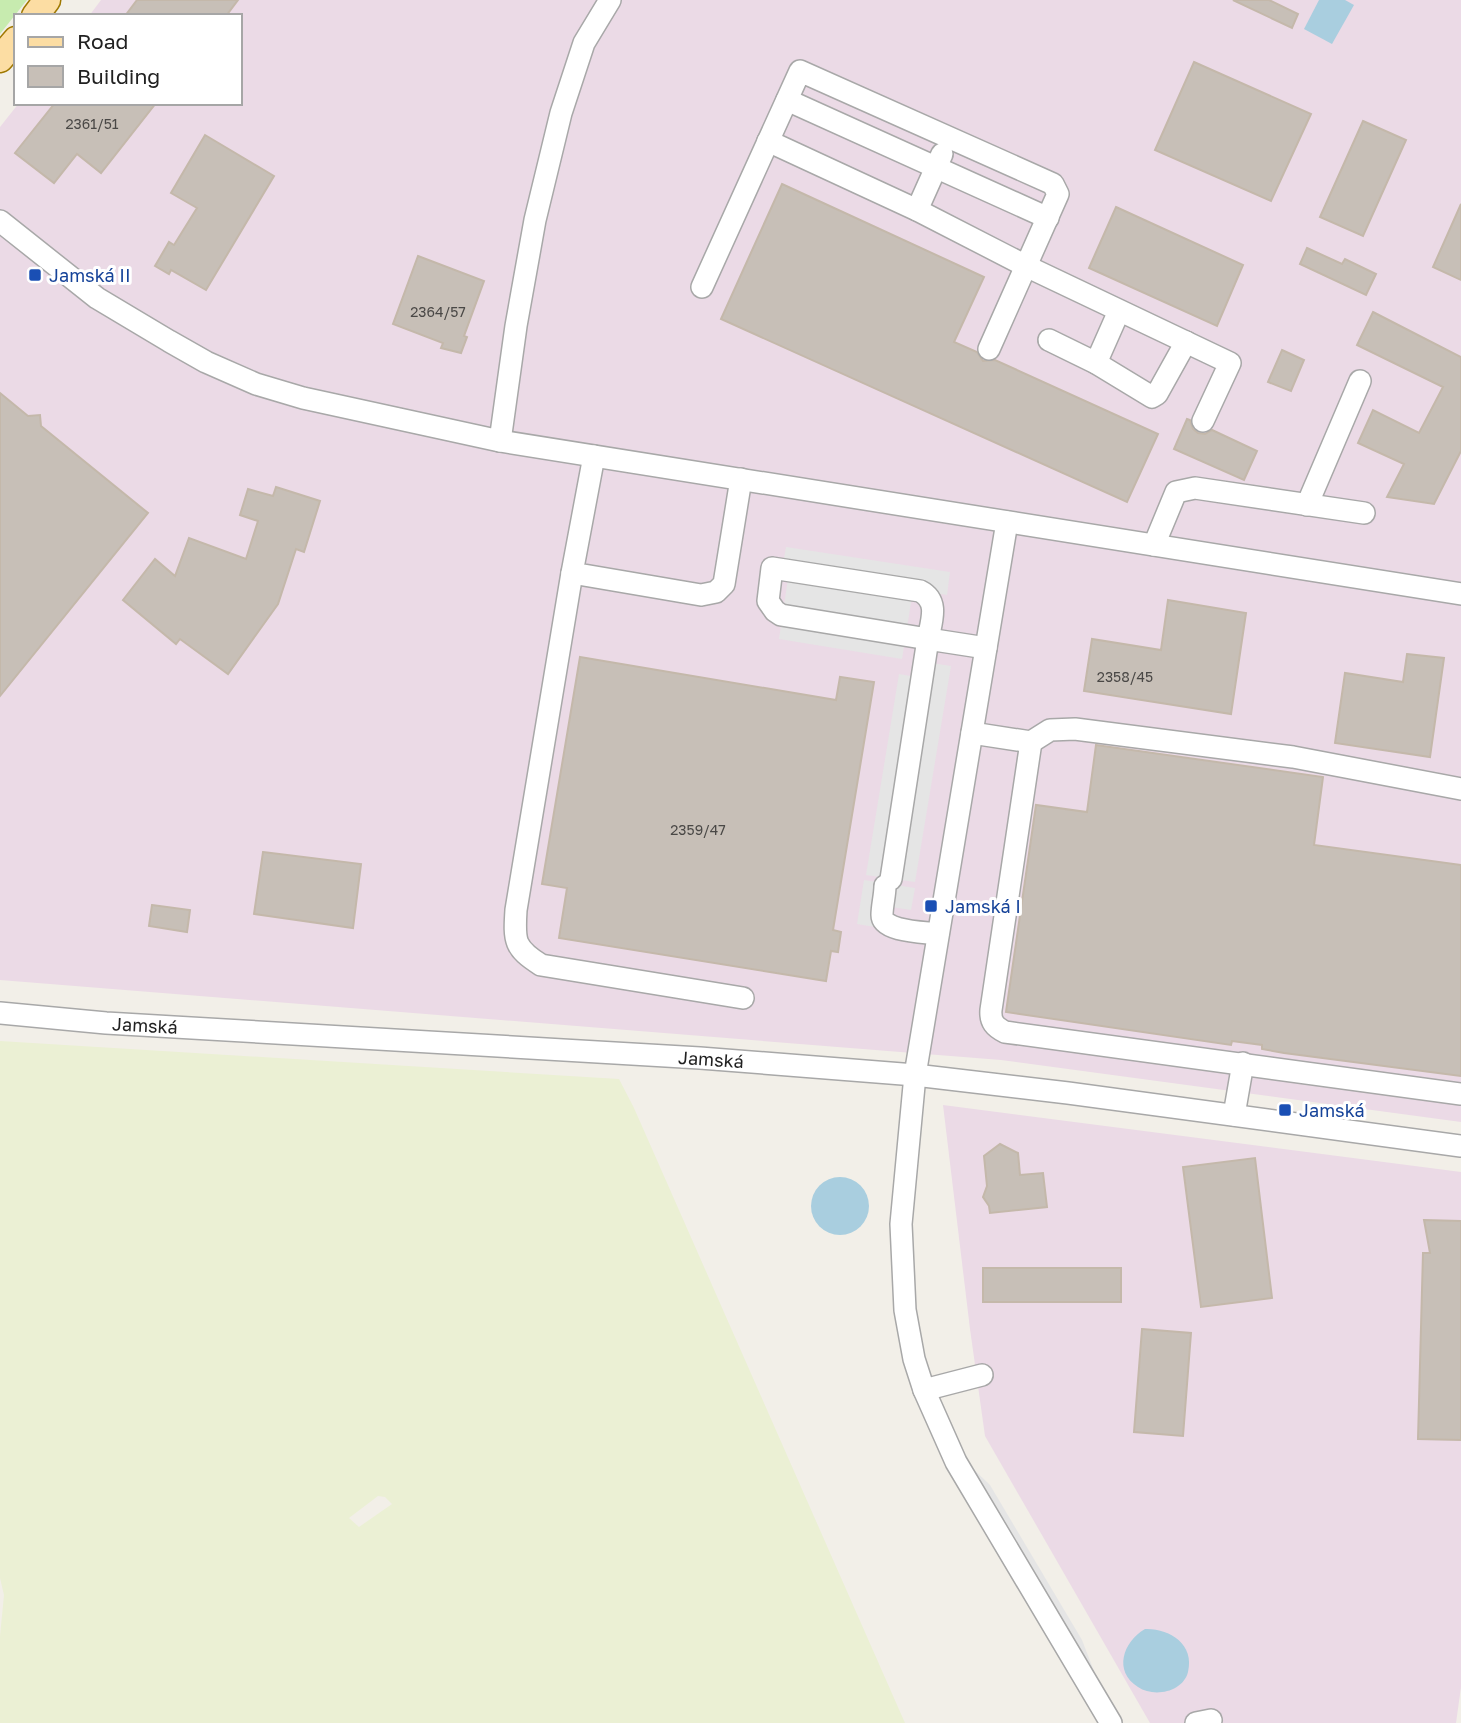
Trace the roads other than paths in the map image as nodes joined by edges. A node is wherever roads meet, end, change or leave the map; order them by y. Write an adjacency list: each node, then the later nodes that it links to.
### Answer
1 (610, 0): 20 (street)
2 (14, 42): 3 (main road)
3 (0, 59)
4 (786, 100): 5 (street); 6 (street); 7 (street)
5 (949, 140): 7 (street); 9 (street)
6 (768, 141): 8 (street); 12 (street)
7 (936, 167): 8 (street); 9 (street)
8 (917, 209): 11 (street)
9 (1048, 218): 11 (street)
10 (0, 221): 20 (street)
11 (1026, 266): 13 (street); 16 (street)
12 (702, 287)
13 (1119, 311): 15 (street); 17 (street)
14 (1049, 340): 17 (street)
15 (1186, 342): 17 (street); 19 (street)
16 (989, 349)
17 (1096, 363)
18 (1360, 381): 23 (street)
19 (1203, 421)
20 (500, 441): 21 (street)
21 (594, 456): 22 (street); 27 (street)
22 (741, 479): 25 (street); 27 (street)
23 (1307, 505): 24 (street); 26 (street)
24 (1364, 513)
25 (1007, 522): 26 (street); 30 (street)
26 (1154, 545): 28 (street)
27 (572, 573): 35 (street)
28 (1461, 594)
29 (928, 639): 29 (street); 30 (street); 34 (street)
30 (986, 648): 31 (street)
31 (972, 733): 32 (street); 34 (street)
32 (1031, 742): 33 (street); 37 (street)
33 (1461, 789)
34 (939, 934): 38 (street)
35 (743, 998)
36 (0, 1013): 38 (street, Jamská)
37 (1243, 1063): 39 (street); 40 (street)
38 (915, 1075): 40 (street, Jamská); 43 (street)
39 (1461, 1094)
40 (1234, 1115): 41 (street, Jamská)
41 (1461, 1146)
42 (982, 1375): 43 (street)
43 (924, 1390): 44 (street)
44 (1111, 1723)

